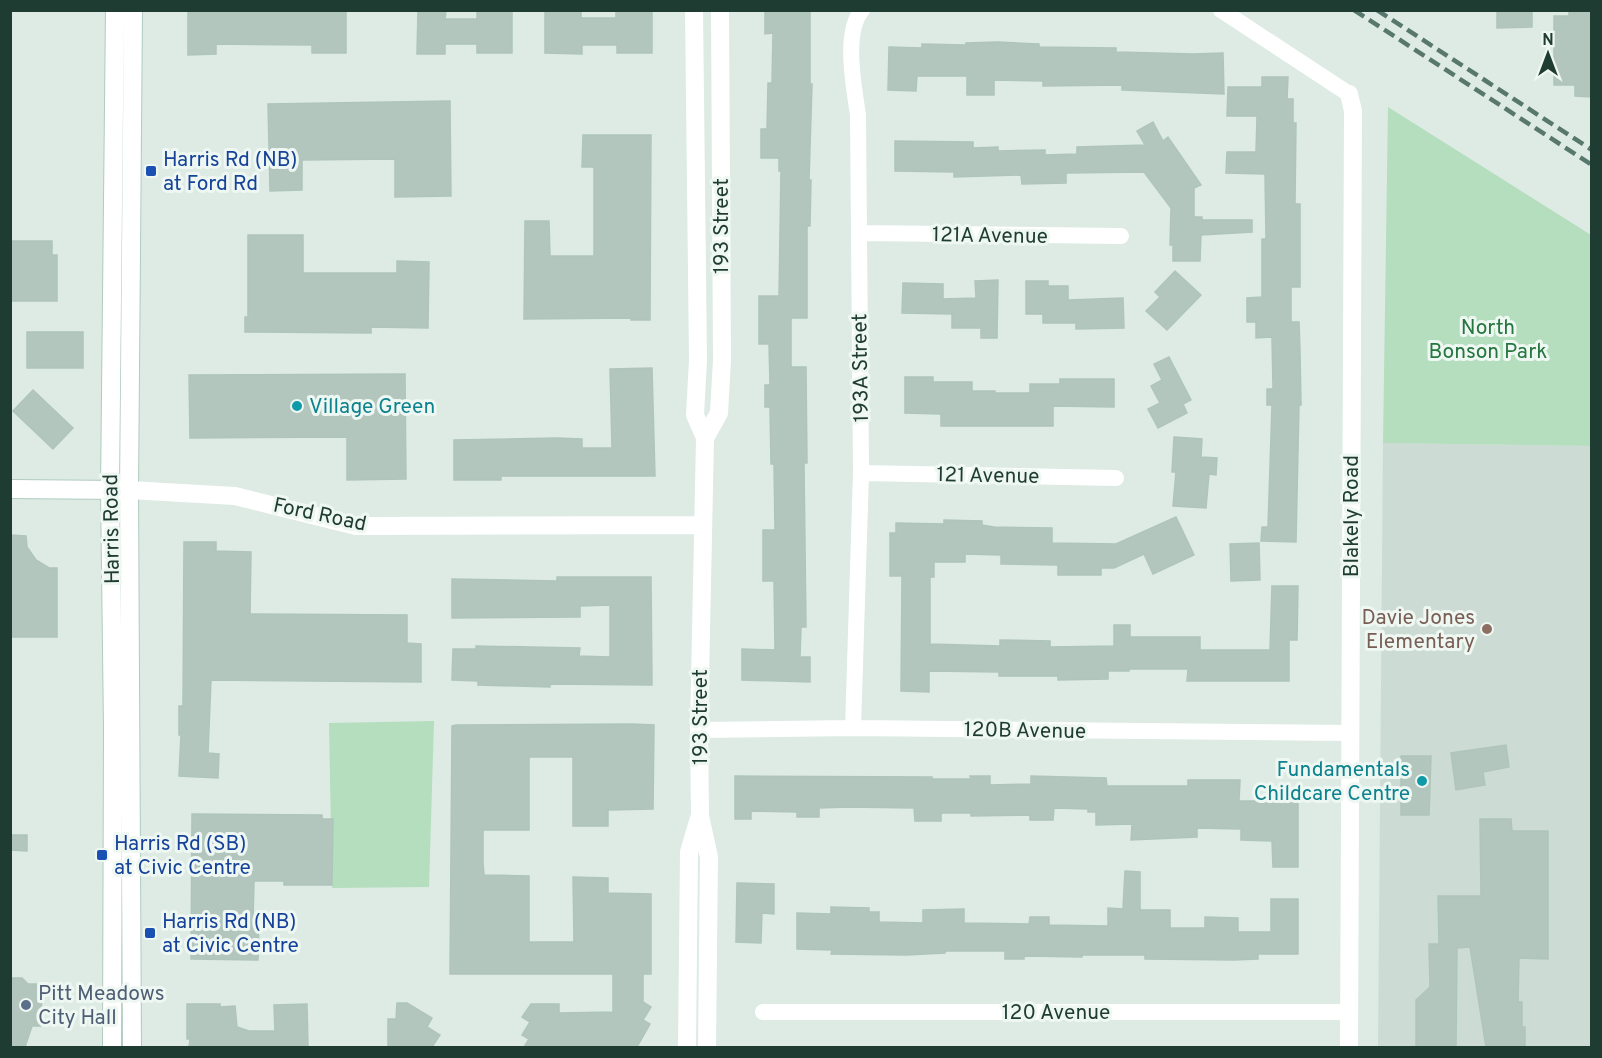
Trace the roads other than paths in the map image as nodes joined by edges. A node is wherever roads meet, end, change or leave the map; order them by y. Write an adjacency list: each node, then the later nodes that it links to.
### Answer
1 (115, 10): 14 (street, Harris Road)
2 (133, 10): 15 (street, Harris Road)
3 (694, 10): 10 (street, 193 Street)
4 (720, 10): 10 (street, 193 Street)
5 (862, 10): 8 (street, 193A Street)
6 (1221, 10): 7 (street)
7 (1349, 94): 20 (street, Blakely Road)
8 (859, 233): 9 (street, 121A Avenue); 11 (street, 193A Street)
9 (1121, 236)
10 (705, 438): 16 (street, 193 Street)
11 (861, 473): 12 (street, 121 Avenue); 18 (street, 193A Street)
12 (1116, 478)
13 (10, 489): 14 (street, Ford Road)
14 (110, 490): 15 (street, Ford Road); 17 (street, Harris Road)
15 (129, 490): 16 (street, Ford Road); 17 (street, Harris Road)
16 (703, 525): 19 (street, 193 Street)
17 (122, 728): 24 (street, Harris Road); 25 (street, Harris Road)
18 (853, 728): 19 (street, 120B Avenue); 20 (street, 120B Avenue)
19 (699, 730): 21 (street, 193 Street)
20 (1350, 733): 23 (street, Blakely Road)
21 (700, 816): 26 (street, 193 Street); 27 (street, 193 Street)
22 (763, 1012): 23 (street, 120 Avenue)
23 (1349, 1012): 28 (street, Blakely Road)
24 (112, 1047)
25 (132, 1047)
26 (687, 1047)
27 (707, 1047)
28 (1349, 1047)

